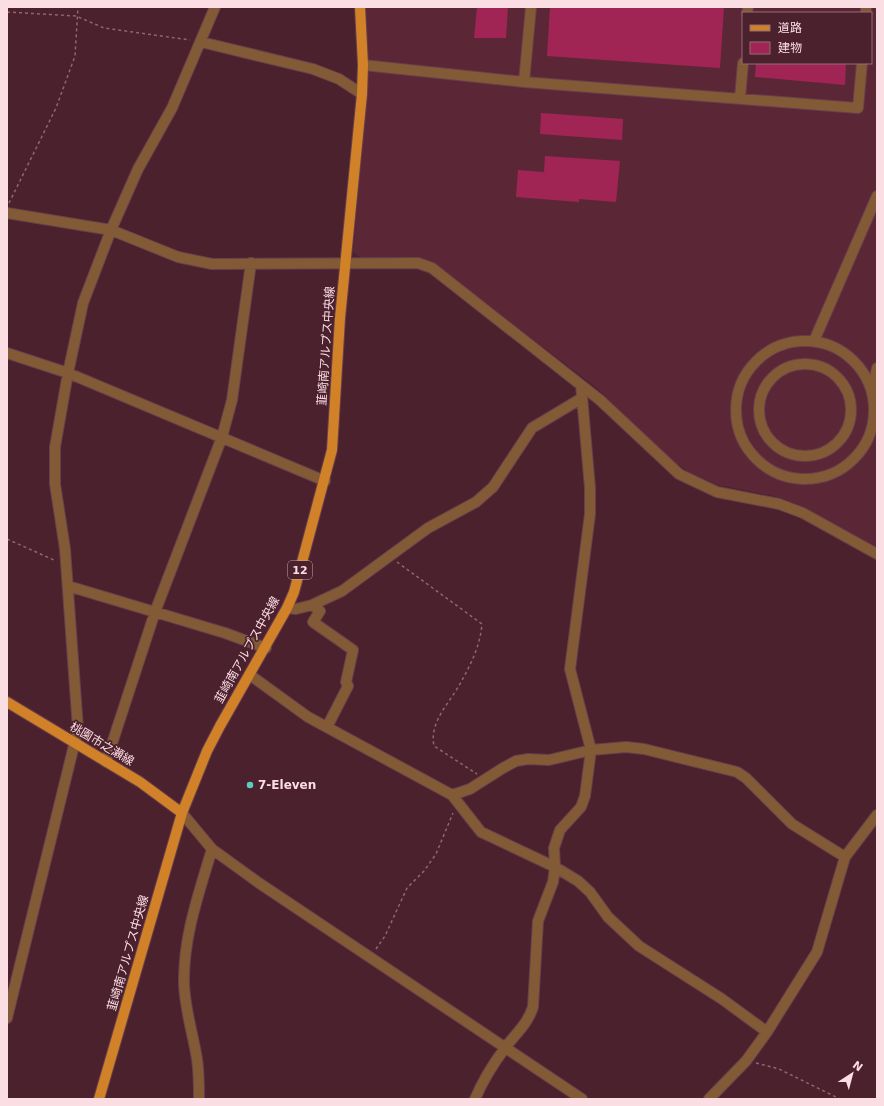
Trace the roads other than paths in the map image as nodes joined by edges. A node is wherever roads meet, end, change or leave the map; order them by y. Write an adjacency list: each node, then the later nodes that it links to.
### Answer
1 (215, 7): 4 (street)
2 (360, 7): 7 (main road, 韮崎南アルプス中央線 / 12)
3 (531, 7): 8 (street)
4 (200, 42): 9 (street); 13 (street)
5 (743, 64): 10 (street)
6 (862, 64): 10 (street)
7 (363, 65): 8 (street); 9 (main road, 韮崎南アルプス中央線 / 12)
8 (524, 82): 10 (street)
9 (362, 94): 15 (main road, 韮崎南アルプス中央線 / 12)
10 (740, 98)
11 (877, 196): 16 (street)
12 (7, 213): 13 (street)
13 (110, 230): 14 (street); 19 (street)
14 (251, 263): 15 (street); 24 (street)
15 (344, 263): 20 (street); 25 (main road, 韮崎南アルプス中央線 / 12)
16 (814, 341): 22 (street); 22 (street)
17 (7, 353): 19 (street)
18 (877, 368): 22 (street)
19 (68, 373): 24 (street); 27 (street)
20 (581, 385): 23 (street); 26 (street)
21 (765, 386): 21 (street)
22 (872, 391)
23 (582, 398): 28 (street); 36 (street)
24 (222, 437): 25 (street); 30 (street)
25 (325, 481): 29 (main road, 韮崎南アルプス中央線 / 12)
26 (877, 554)
27 (68, 586): 30 (street); 35 (street)
28 (312, 605): 29 (street); 34 (street)
29 (287, 608): 31 (main road, 韮崎南アルプス中央線 / 12)
30 (155, 612): 31 (street); 37 (street)
31 (266, 648): 32 (main road, 韮崎南アルプス中央線 / 12)
32 (250, 675): 34 (street); 39 (main road, 韮崎南アルプス中央線 / 12)
33 (7, 702): 35 (main road, 桃園市之瀬線)
34 (327, 727): 38 (street)
35 (76, 744): 37 (main road, 桃園市之瀬線); 44 (street)
36 (592, 750): 38 (street); 42 (street); 43 (street)
37 (106, 762): 39 (main road, 桃園市之瀬線)
38 (455, 799): 43 (street)
39 (182, 813): 41 (street); 47 (main road, 韮崎南アルプス中央線 / 12)
40 (877, 815): 42 (street)
41 (212, 849): 46 (street); 48 (street)
42 (845, 857): 45 (street)
43 (555, 867): 45 (street); 46 (street)
44 (7, 1018)
45 (767, 1032): 51 (street)
46 (505, 1048): 49 (street); 50 (street)
47 (99, 1099)
48 (199, 1099)
49 (475, 1099)
50 (582, 1099)
51 (709, 1099)

